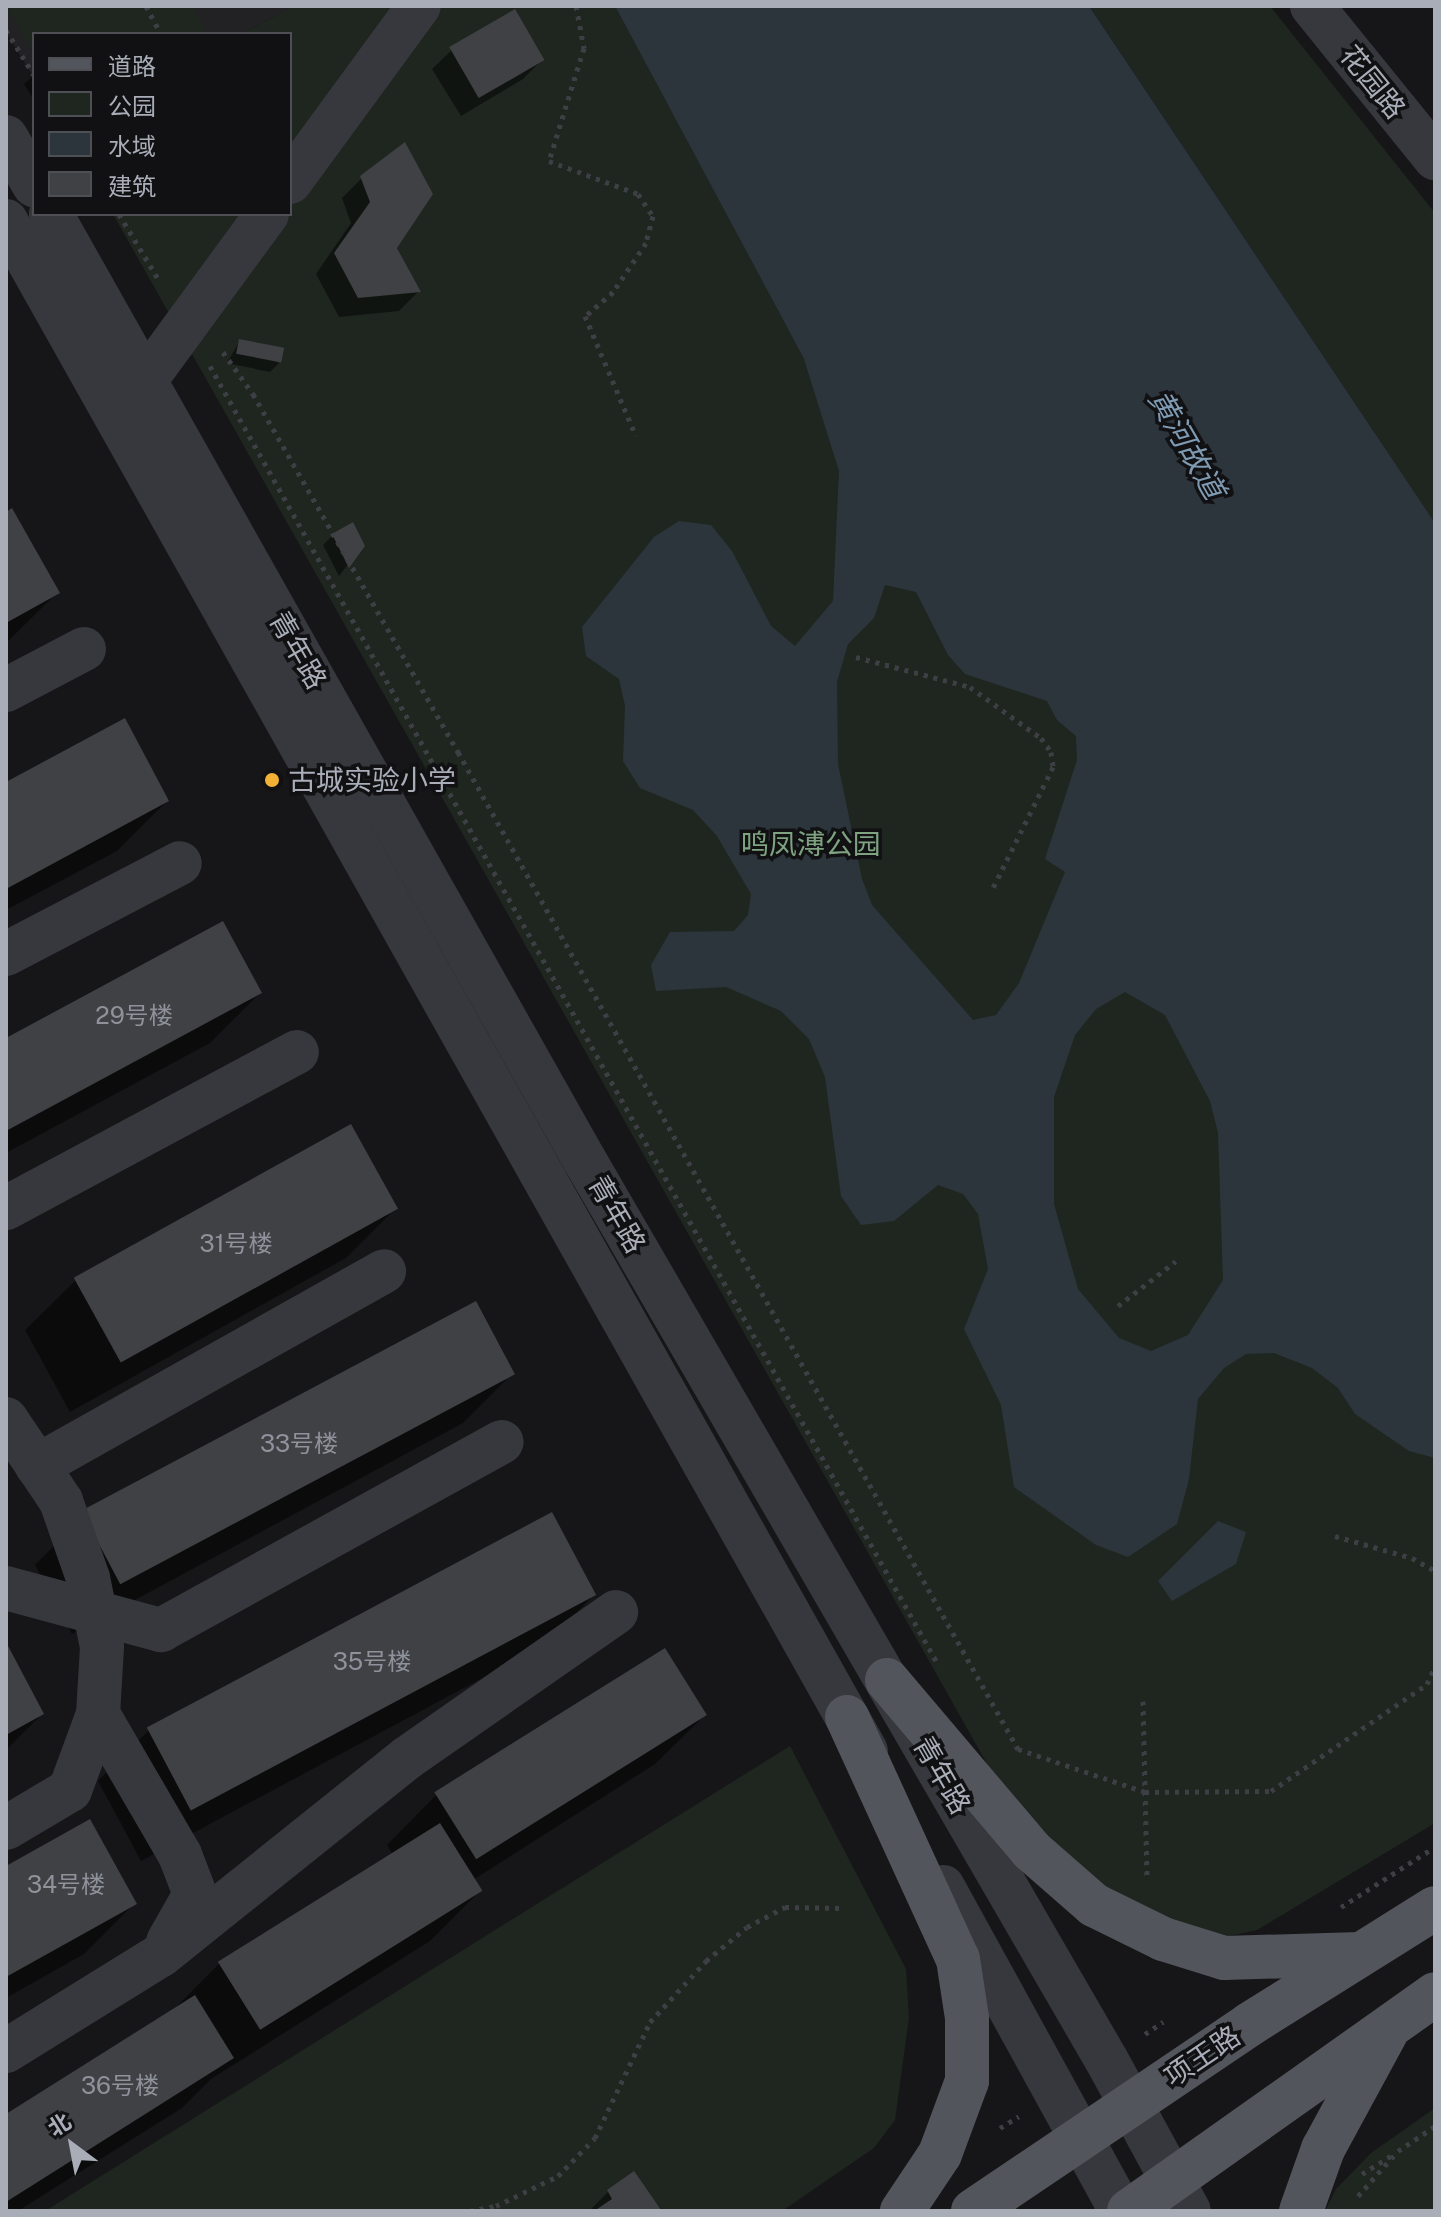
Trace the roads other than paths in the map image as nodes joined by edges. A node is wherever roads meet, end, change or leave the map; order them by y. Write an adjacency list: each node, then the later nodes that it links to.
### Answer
1 (419, 6): 5 (street)
2 (1312, 6): 4 (street, 花园路)
3 (6, 137): 6 (street)
4 (1435, 158)
5 (292, 179)
6 (32, 182)
7 (52, 216): 10 (street, 青年路)
8 (266, 216): 10 (street)
9 (6, 221): 26 (street, 青年路)
10 (147, 378): 24 (street, 青年路)
11 (84, 649): 12 (street)
12 (6, 690)
13 (180, 863): 14 (street)
14 (6, 954)
15 (297, 1052): 16 (street)
16 (6, 1208)
17 (384, 1271): 20 (street)
18 (6, 1419): 20 (street)
19 (502, 1442): 23 (street)
20 (37, 1466): 23 (street)
21 (6, 1588): 23 (street)
22 (616, 1612): 30 (street)
23 (96, 1616): 25 (street)
24 (887, 1680): 29 (main road); 34 (street, 青年路)
25 (98, 1714): 27 (street); 30 (street)
26 (847, 1717): 35 (street, 青年路); 37 (main road)
27 (6, 1828)
28 (1435, 1908): 29 (main road, 项王路)
29 (1360, 1954): 34 (main road, 项王路)
30 (161, 1955): 33 (street)
31 (1435, 1994): 32 (main road)
32 (1393, 2022): 36 (main road); 41 (main road)
33 (6, 2051)
34 (1132, 2104): 35 (main road, 项王路); 36 (street, 青年路)
35 (1082, 2139): 38 (main road, 项王路); 39 (street, 青年路)
36 (1181, 2197): 40 (main road)
37 (902, 2211)
38 (973, 2211)
39 (1121, 2211)
40 (1129, 2211)
41 (1301, 2211)

